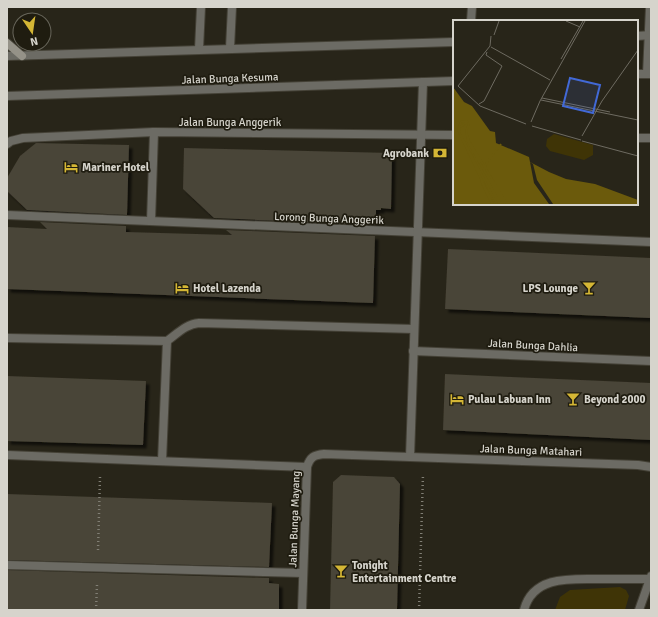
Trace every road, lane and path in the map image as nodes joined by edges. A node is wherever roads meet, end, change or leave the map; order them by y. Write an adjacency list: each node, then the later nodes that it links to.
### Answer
1 (201, 7): 11 (street)
2 (232, 7): 10 (street)
3 (472, 7): 5 (street)
4 (650, 7): 6 (street)
5 (471, 20)
6 (650, 35): 7 (street); 15 (street)
7 (638, 36)
8 (7, 42): 13 (main road)
9 (453, 42): 10 (street)
10 (230, 48): 11 (street)
11 (199, 49): 13 (street)
12 (7, 56): 13 (street)
13 (22, 56)
14 (638, 74): 15 (street)
15 (649, 74)
16 (453, 81): 17 (street, Jalan Bunga Kesuma)
17 (423, 82): 18 (street, Jalan Bunga Kesuma); 20 (street)
18 (7, 96)
19 (154, 132): 20 (street, Jalan Bunga Anggerik); 24 (street, Jalan Bunga Anggerik); 26 (street)
20 (421, 134): 21 (street, Jalan Bunga Anggerik); 27 (street)
21 (453, 135)
22 (638, 138): 23 (street)
23 (651, 138)
24 (7, 144)
25 (7, 215): 26 (street, Lorong Bunga Anggerik)
26 (151, 221): 27 (street, Lorong Bunga Anggerik)
27 (417, 232): 28 (street, Lorong Bunga Anggerik); 29 (street)
28 (651, 242)
29 (414, 329): 31 (street); 32 (street)
30 (7, 338): 31 (street)
31 (167, 341): 38 (street)
32 (413, 351): 33 (street, Jalan Bunga Dahlia); 35 (street)
33 (651, 361)
34 (7, 455): 37 (street)
35 (410, 457): 36 (street, Jalan Bunga Matahari); 39 (street, Jalan Bunga Mayang)
36 (424, 457): 40 (street, Jalan Bunga Matahari); 47 (path)
37 (101, 459): 38 (street); 42 (path)
38 (162, 461): 39 (street)
39 (307, 467): 43 (street, Jalan Bunga Mayang)
40 (651, 467)
41 (7, 566): 42 (street)
42 (97, 568): 43 (street); 45 (path)
43 (303, 573): 46 (street, Jalan Bunga Mayang)
44 (650, 577): 48 (street); 49 (street)
45 (96, 610)
46 (302, 610)
47 (419, 610)
48 (524, 610)
49 (639, 610)

